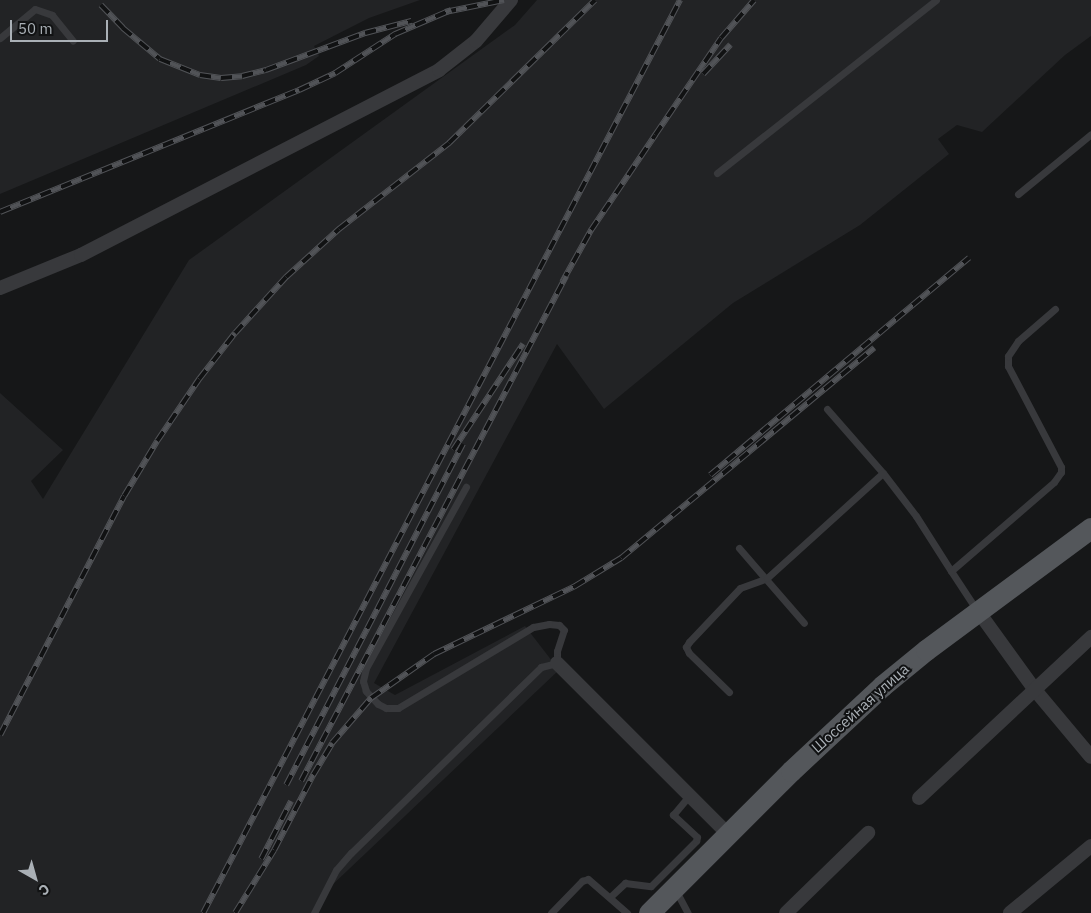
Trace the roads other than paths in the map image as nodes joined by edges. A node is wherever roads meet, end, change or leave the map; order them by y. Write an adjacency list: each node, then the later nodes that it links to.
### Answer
1 (510, 0): 8 (street)
2 (936, 0): 6 (lane)
3 (0, 38): 4 (lane)
4 (73, 41)
5 (1091, 134): 7 (lane)
6 (717, 173)
7 (1018, 194)
8 (0, 288)
9 (1055, 309): 15 (lane)
10 (826, 409): 11 (lane)
11 (883, 473): 15 (lane); 16 (lane)
12 (466, 487): 20 (lane)
13 (1091, 528): 17 (main road, Шоссейная улица)
14 (738, 548): 16 (lane)
15 (951, 571): 17 (lane)
16 (767, 578): 18 (lane); 22 (lane)
17 (978, 611): 21 (street); 27 (main road, Шоссейная улица)
18 (804, 623)
19 (1091, 637): 21 (street)
20 (558, 664): 24 (street); 31 (lane)
21 (1035, 690): 23 (street); 25 (street)
22 (730, 692)
23 (1091, 757)
24 (689, 796): 27 (street); 30 (lane)
25 (919, 798)
26 (868, 833): 36 (street)
27 (728, 834): 29 (main road, Шоссейная улица)
28 (1091, 846): 37 (street)
29 (674, 888): 34 (main road, Шоссейная улица); 35 (lane)
30 (610, 897): 32 (lane); 33 (lane)
31 (314, 913)
32 (551, 913)
33 (627, 913)
34 (649, 913)
35 (688, 913)
36 (786, 913)
37 (1010, 913)

